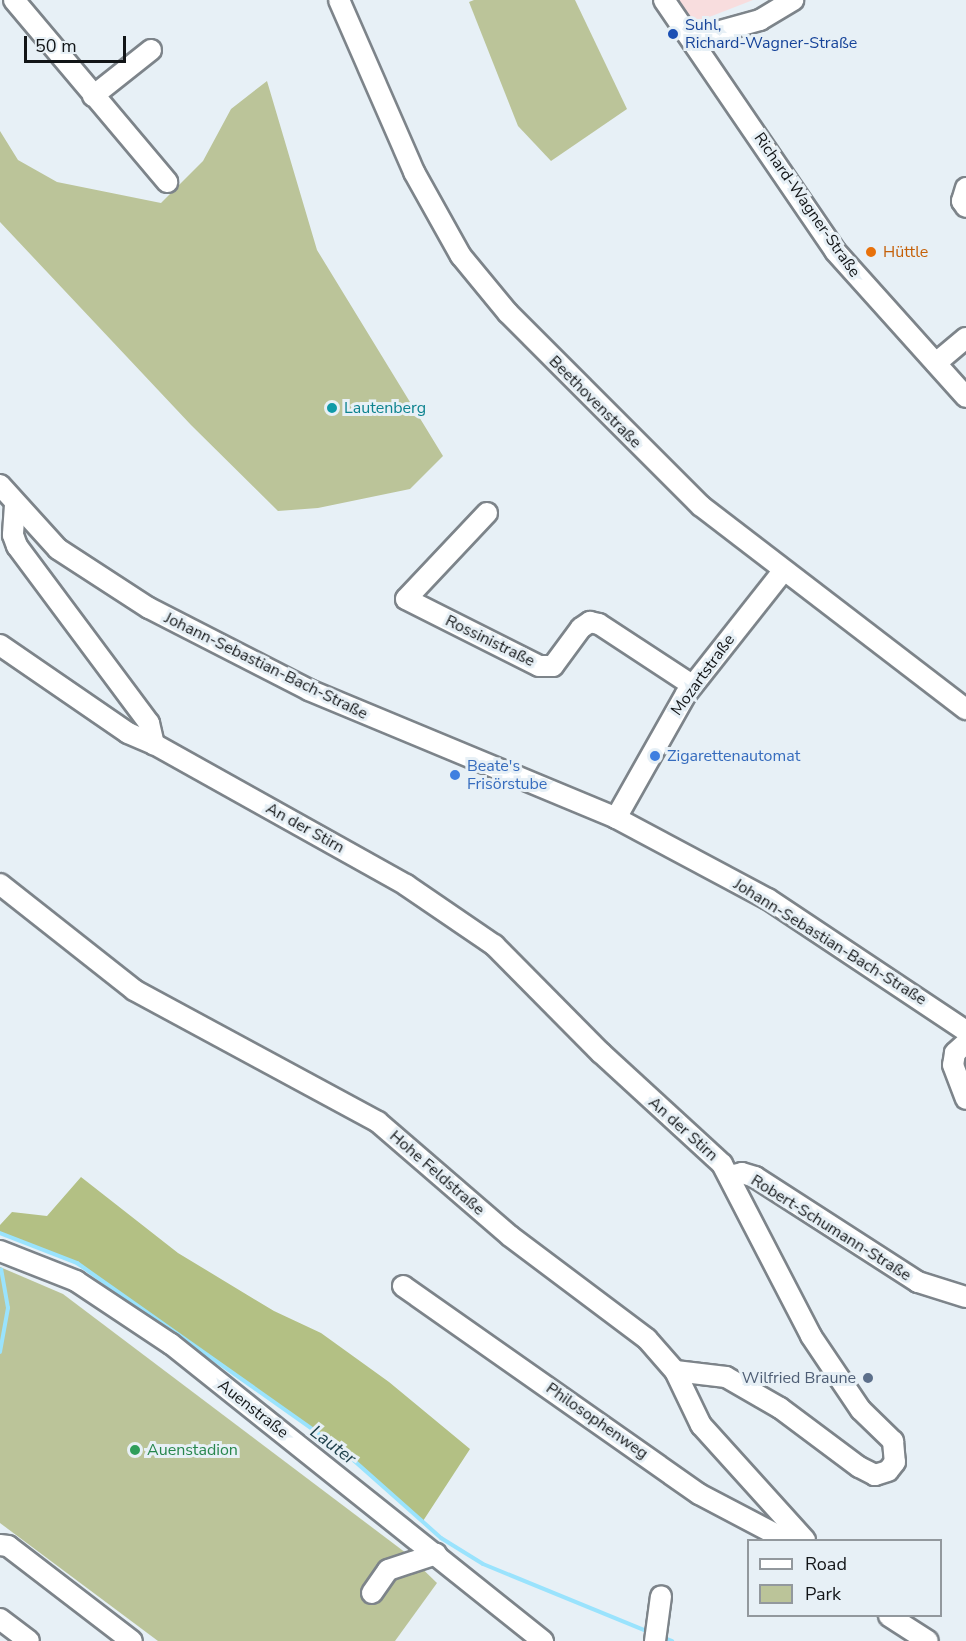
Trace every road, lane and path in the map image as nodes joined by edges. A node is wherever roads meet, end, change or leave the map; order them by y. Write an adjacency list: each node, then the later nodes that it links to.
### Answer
1 (14, 0): 7 (street)
2 (339, 0): 17 (street, Beethovenstraße)
3 (664, 0): 5 (street, Richard-Wagner-Straße)
4 (793, 0): 5 (street)
5 (692, 39): 12 (street, Richard-Wagner-Straße)
6 (151, 50): 7 (street)
7 (93, 96): 8 (street)
8 (167, 182)
9 (966, 188): 10 (street)
10 (966, 207)
11 (966, 338): 12 (street)
12 (936, 363): 13 (street, Richard-Wagner-Straße)
13 (966, 397)
14 (0, 486): 15 (street, Johann-Sebastian-Bach-Straße)
15 (24, 510): 21 (street); 22 (street, Johann-Sebastian-Bach-Straße)
16 (487, 513): 19 (street, Rossinistraße)
17 (783, 571): 19 (street, Mozartstraße); 20 (street, Beethovenstraße)
18 (0, 645): 21 (street, An der Stirn)
19 (693, 685): 22 (street, Mozartstraße)
20 (966, 709)
21 (154, 744): 27 (street, An der Stirn)
22 (616, 818): 24 (street, Johann-Sebastian-Bach-Straße)
23 (0, 884): 31 (street, Hohe Feldstraße)
24 (966, 1031)
25 (966, 1043): 26 (street)
26 (966, 1099)
27 (730, 1176): 30 (street, Robert-Schumann-Straße); 31 (street, An der Stirn)
28 (0, 1251): 34 (street, Auenstraße)
29 (403, 1286): 32 (street, Philosophenweg)
30 (966, 1297)
31 (675, 1371): 32 (street, Hohe Feldstraße)
32 (802, 1538)
33 (0, 1545): 41 (street)
34 (436, 1554): 35 (street); 42 (street, Auenstraße)
35 (372, 1593)
36 (661, 1596): 39 (street)
37 (891, 1617): 43 (street)
38 (0, 1619): 40 (street)
39 (656, 1633)
40 (29, 1641)
41 (132, 1641)
42 (543, 1641)
43 (928, 1641)

